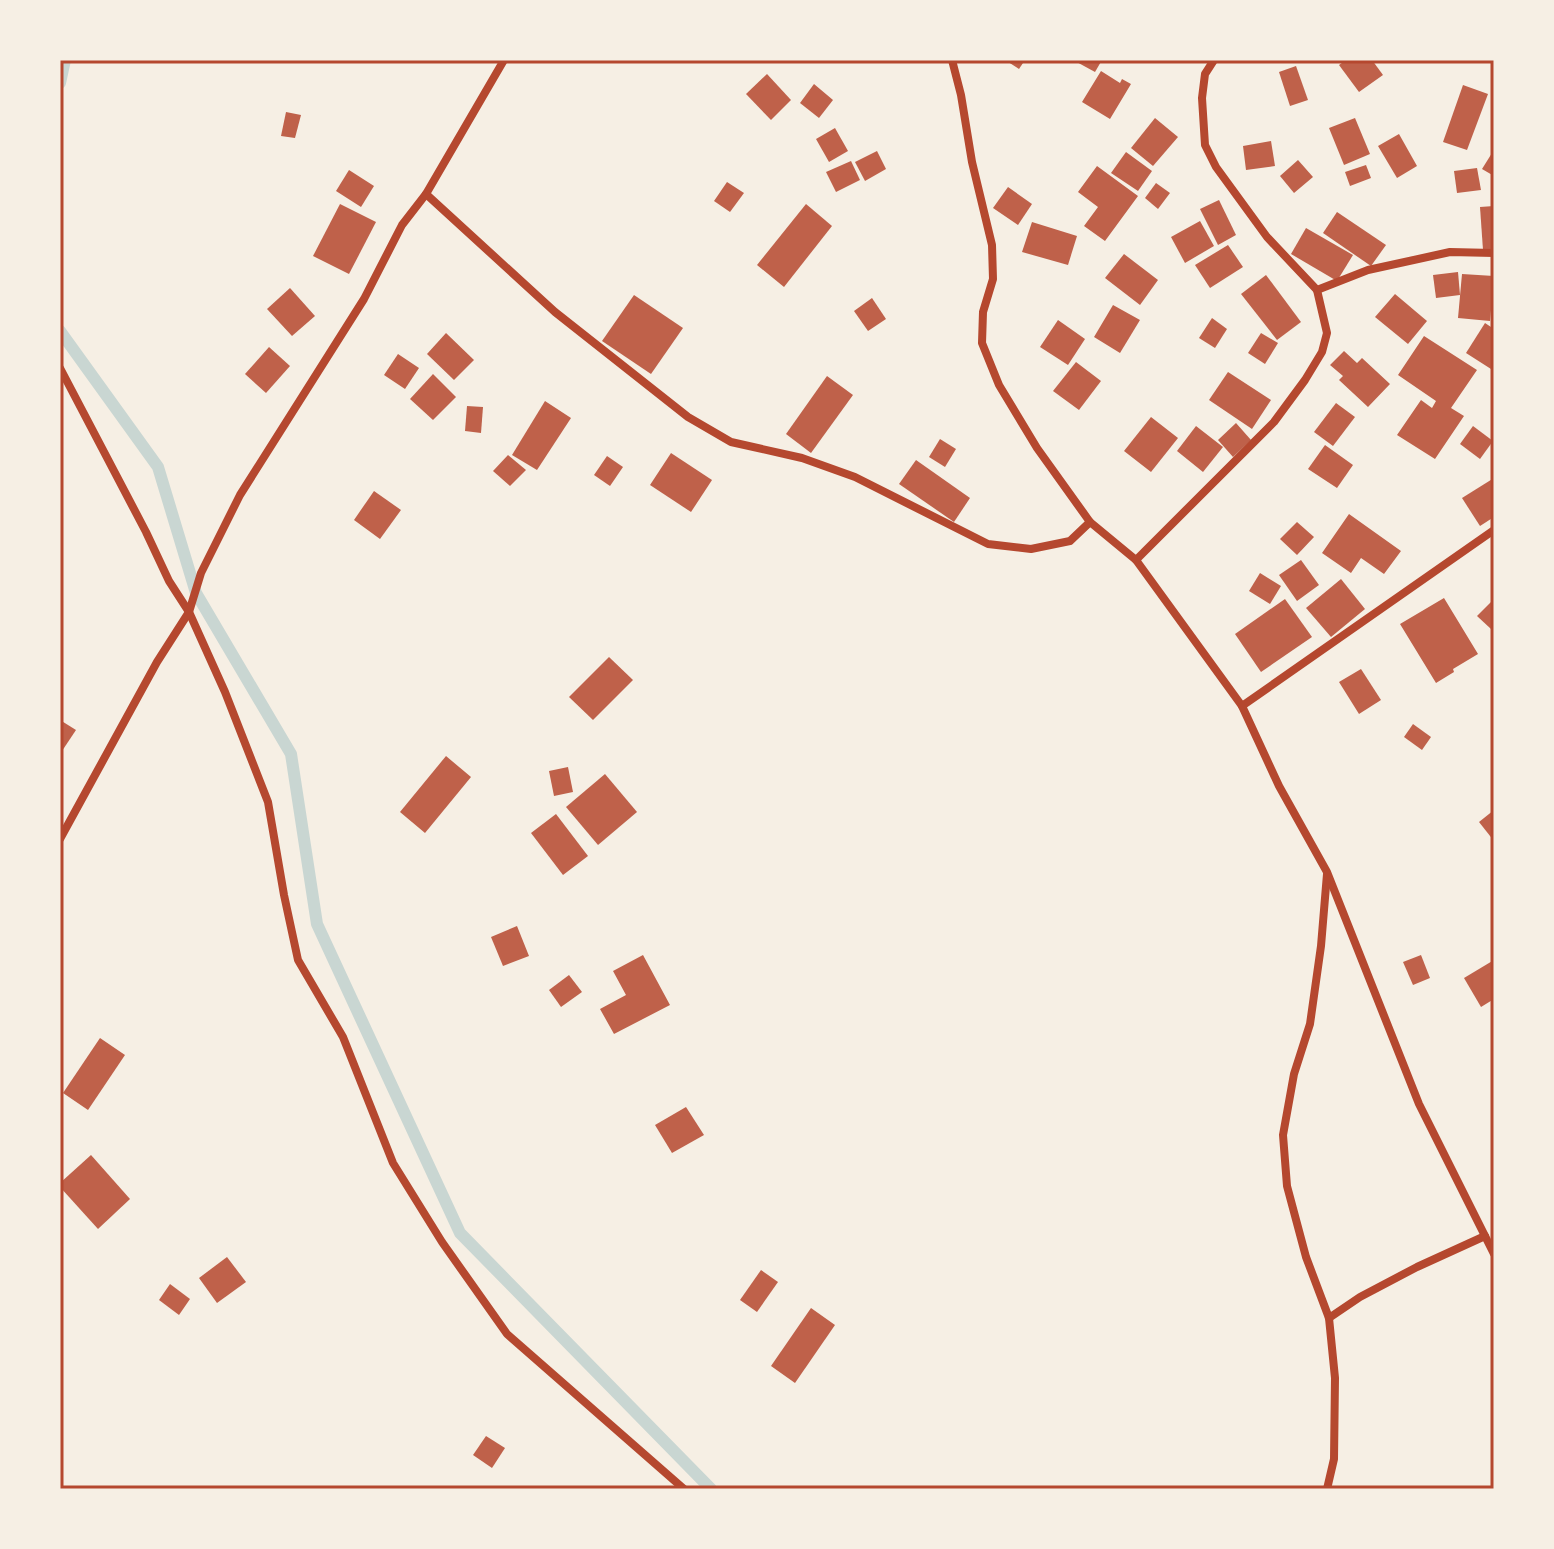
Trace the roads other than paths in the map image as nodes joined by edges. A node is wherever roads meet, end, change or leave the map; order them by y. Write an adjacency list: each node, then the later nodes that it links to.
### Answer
1 (504, 60): 4 (street)
2 (952, 60): 8 (street)
3 (1214, 60): 6 (street)
4 (426, 194): 8 (street); 11 (street)
5 (1494, 253): 6 (street)
6 (1317, 290): 10 (street)
7 (60, 368): 11 (street)
8 (1090, 522): 10 (street)
9 (1494, 530): 12 (street)
10 (1136, 560): 12 (street)
11 (189, 612): 13 (street); 18 (street)
12 (1242, 706): 14 (street)
13 (60, 839)
14 (1327, 872): 15 (street); 17 (street)
15 (1485, 1236): 16 (street); 17 (street)
16 (1494, 1252)
17 (1329, 1318): 19 (street)
18 (684, 1489)
19 (1327, 1489)

